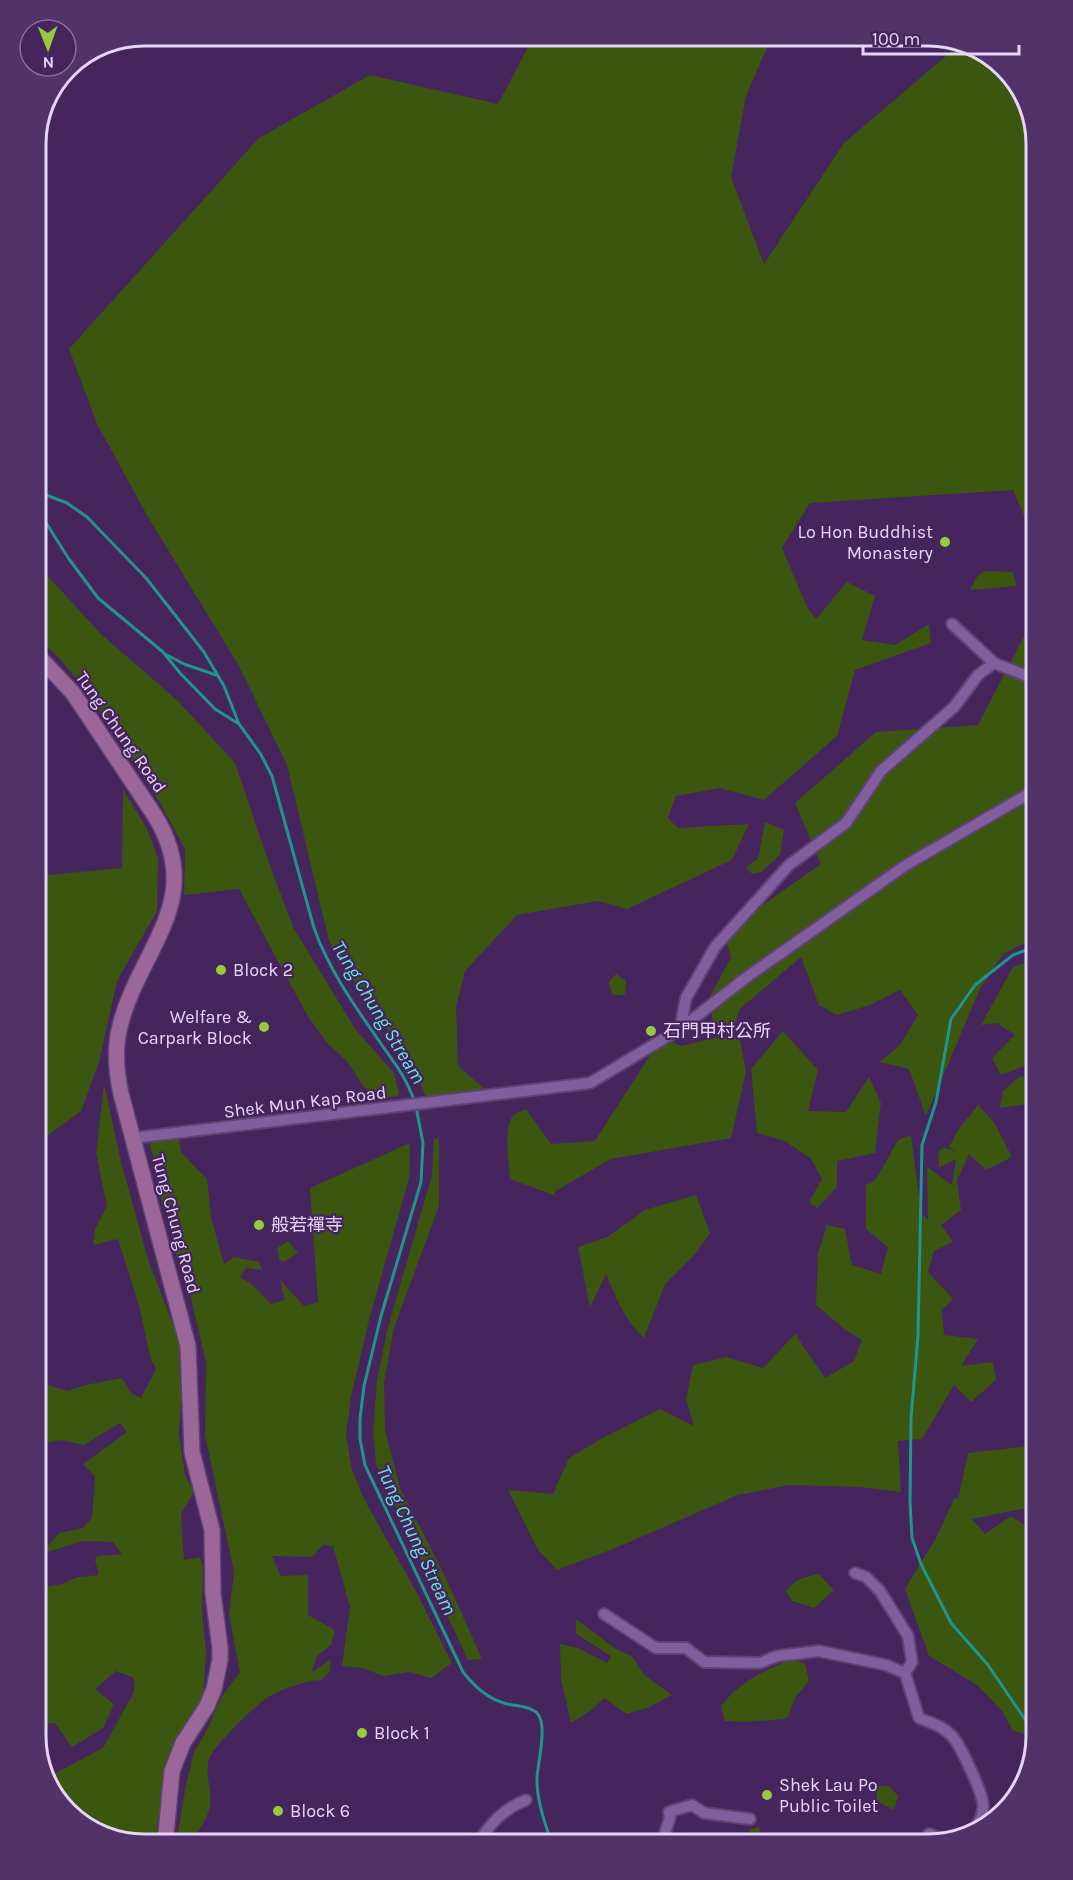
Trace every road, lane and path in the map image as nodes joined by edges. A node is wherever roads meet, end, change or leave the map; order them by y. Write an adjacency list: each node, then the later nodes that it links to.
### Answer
1 (952, 624): 2 (street)
2 (994, 663): 4 (street); 6 (street)
3 (47, 664): 7 (main road, Tung Chung Road)
4 (1026, 676)
5 (1026, 795): 6 (street, Shek Mun Kap Road)
6 (680, 1029): 7 (street, Shek Mun Kap Road)
7 (133, 1138): 14 (main road, Tung Chung Road)
8 (855, 1573): 10 (street)
9 (604, 1614): 10 (street)
10 (905, 1673): 12 (street)
11 (526, 1800): 15 (street)
12 (981, 1818)
13 (750, 1819): 16 (street)
14 (166, 1833)
15 (485, 1833)
16 (665, 1834)

